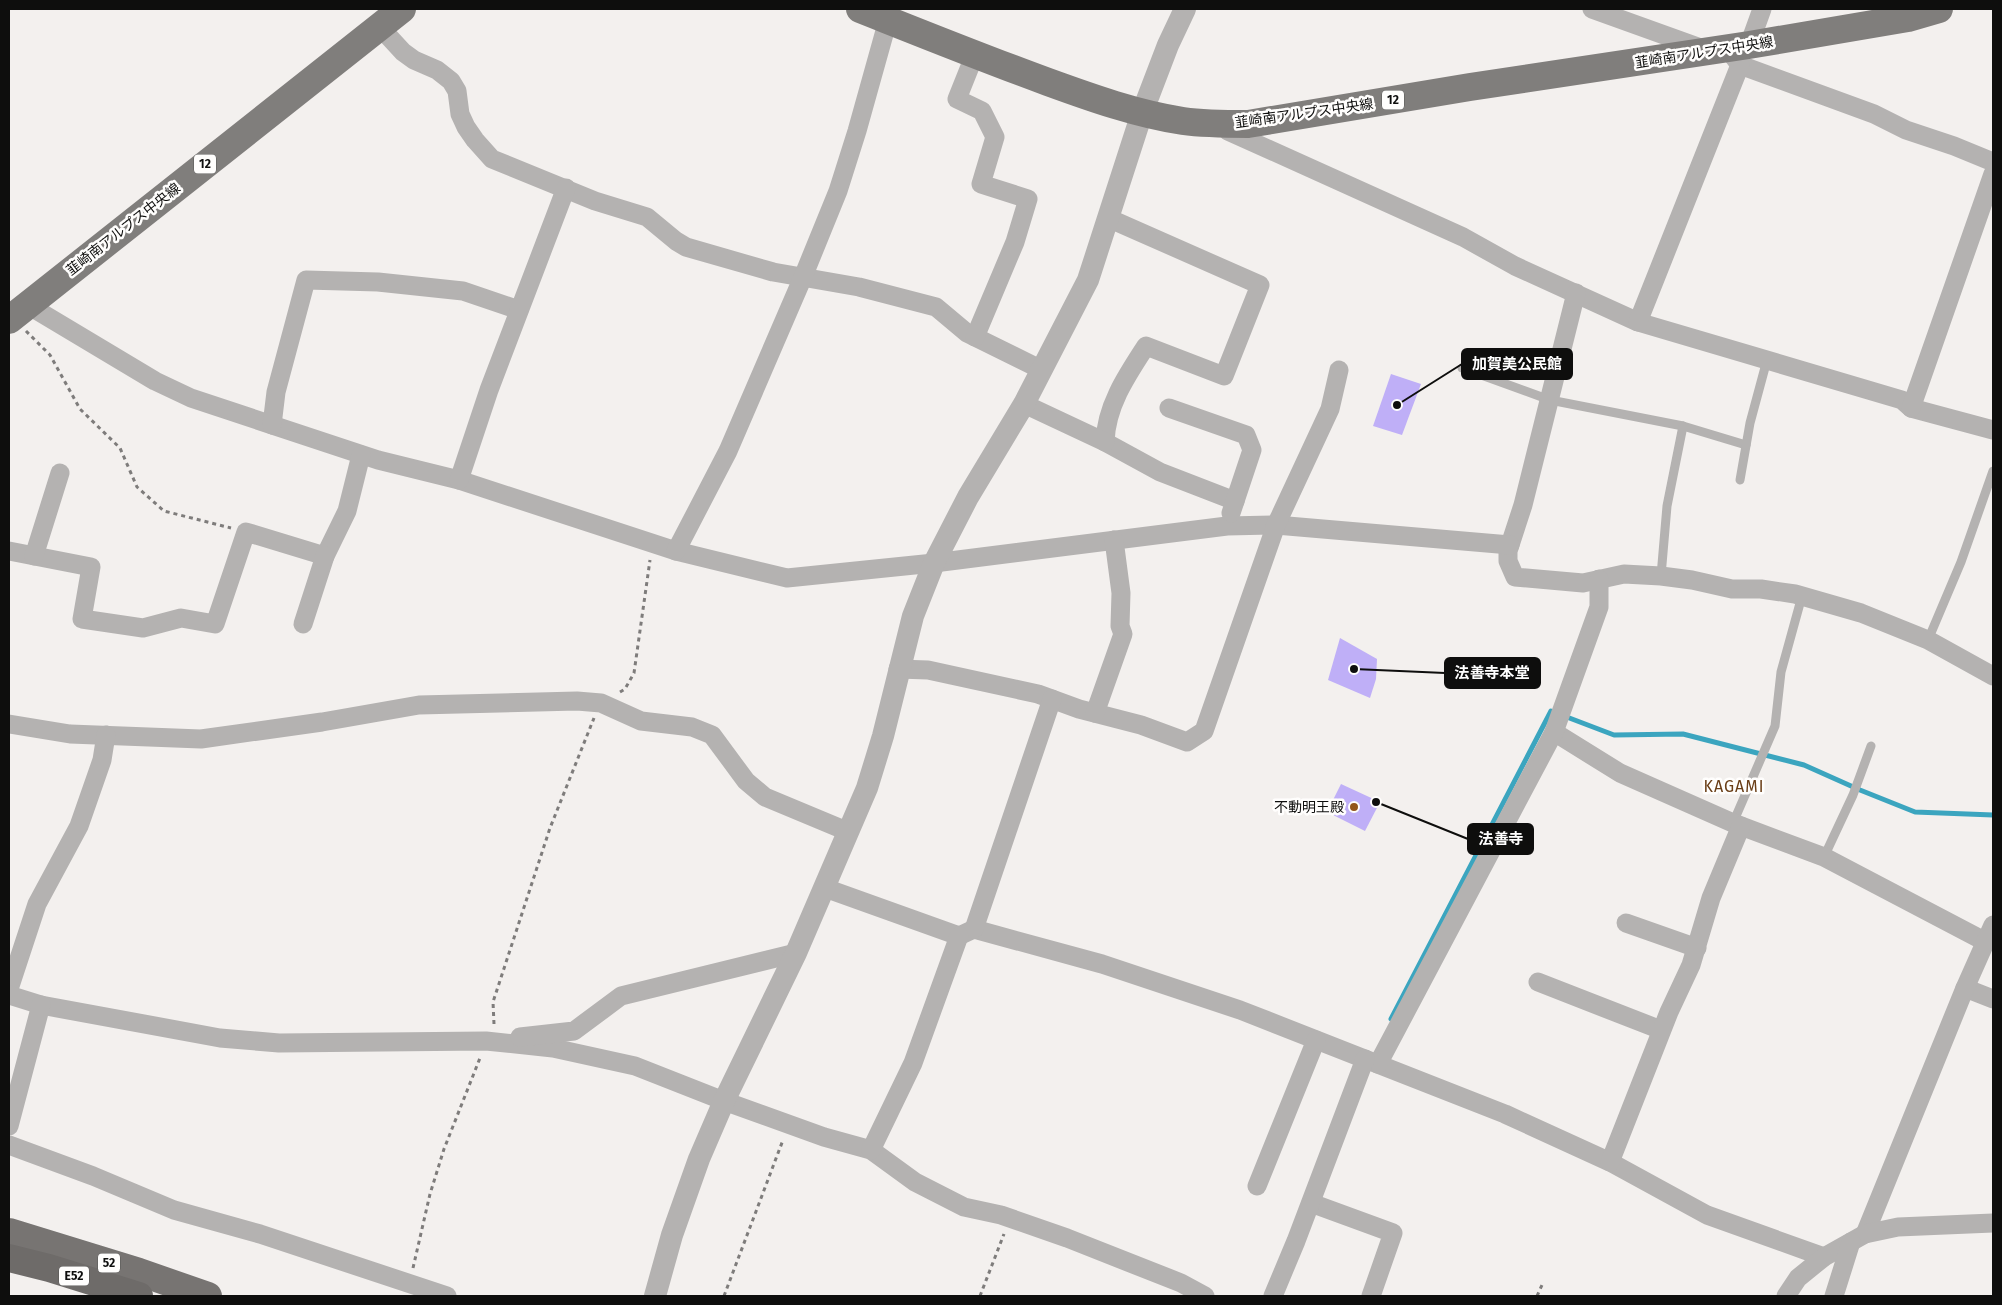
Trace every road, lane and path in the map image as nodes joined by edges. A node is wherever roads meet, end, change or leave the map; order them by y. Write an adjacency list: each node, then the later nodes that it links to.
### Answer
1 (402, 9): 9 (main road, 韮崎南アルプス中央線 / 12)
2 (860, 9): 8 (main road, 韮崎南アルプス中央線 / 12)
3 (1185, 9): 12 (street)
4 (1592, 9): 7 (street)
5 (1762, 9): 10 (street)
6 (1939, 9): 10 (main road, 韮崎南アルプス中央線 / 12)
7 (1612, 12): 10 (street)
8 (888, 20): 11 (main road, 韮崎南アルプス中央線 / 12); 18 (street)
9 (379, 26): 16 (street); 21 (main road, 韮崎南アルプス中央線 / 12)
10 (1732, 52): 13 (main road, 韮崎南アルプス中央線 / 12); 14 (street); 22 (street)
11 (975, 54): 12 (main road, 韮崎南アルプス中央線 / 12); 23 (street)
12 (1142, 113): 13 (main road, 韮崎南アルプス中央線 / 12); 17 (street)
13 (1222, 124): 19 (street)
14 (1993, 162)
15 (1993, 174): 31 (street)
16 (566, 188): 18 (street); 20 (street)
17 (1108, 218): 26 (street); 35 (street)
18 (804, 277): 23 (street); 50 (street)
19 (1576, 293): 22 (street); 28 (street)
20 (519, 310): 32 (street); 40 (street)
21 (16, 311): 32 (street); 45 (path)
22 (1638, 322): 24 (street)
23 (975, 337): 26 (street)
24 (1767, 360): 31 (street); 36 (lane)
25 (1462, 368): 28 (lane)
26 (1042, 370): 29 (street)
27 (1339, 370): 43 (street)
28 (1550, 400): 33 (lane); 48 (street)
29 (1024, 404): 35 (street); 53 (street)
30 (1169, 408): 42 (street)
31 (1911, 408): 34 (street)
32 (272, 425): 37 (street)
33 (1683, 426): 36 (lane); 54 (lane)
34 (1993, 430)
35 (1105, 442): 42 (street)
36 (1746, 445): 41 (lane)
37 (361, 454): 40 (street); 52 (street)
38 (1993, 471): 58 (lane)
39 (60, 473): 51 (street)
40 (458, 480): 47 (street)
41 (1740, 480)
42 (1235, 501): 44 (street)
43 (1276, 524): 44 (street); 48 (street); 63 (street)
44 (1227, 526): 46 (street)
45 (246, 532): 51 (street); 52 (street)
46 (1114, 540): 53 (street); 63 (street)
47 (652, 544): 50 (street); 62 (path)
48 (1510, 545): 55 (street)
49 (9, 551): 51 (street)
50 (676, 551): 53 (street)
51 (34, 556)
52 (325, 556): 57 (street)
53 (934, 563): 59 (street)
54 (1661, 576): 55 (street); 56 (street)
55 (1599, 579): 64 (street)
56 (1802, 596): 58 (street); 68 (lane)
57 (303, 624)
58 (1928, 640): 60 (street)
59 (898, 669): 61 (street); 69 (street)
60 (1993, 676)
61 (1052, 699): 63 (street); 73 (street)
62 (601, 703): 66 (street); 69 (street); 85 (path)
63 (1095, 713)
64 (1557, 721): 68 (street); 86 (street)
65 (9, 724): 66 (street)
66 (106, 735): 79 (street)
67 (1871, 746): 70 (lane)
68 (1737, 825): 70 (street); 75 (street)
69 (849, 832): 71 (street)
70 (1824, 857): 74 (street)
71 (825, 888): 73 (street); 76 (street)
72 (1626, 923): 75 (street)
73 (967, 932): 84 (street); 91 (street)
74 (1990, 933): 78 (street)
75 (1697, 948): 83 (street)
76 (796, 953): 85 (street); 87 (street)
77 (1538, 982): 83 (street)
78 (1965, 988): 81 (street); 98 (street)
79 (9, 989)
80 (9, 996): 82 (street)
81 (1993, 1000)
82 (41, 1006): 85 (street); 89 (street)
83 (1661, 1030): 92 (street)
84 (1316, 1040): 86 (street); 93 (street)
85 (486, 1041): 87 (street); 101 (path)
86 (1371, 1062): 92 (street); 94 (street)
87 (724, 1101): 88 (street); 106 (street)
88 (789, 1124): 91 (street); 107 (path)
89 (9, 1126)
90 (9, 1145): 101 (street)
91 (871, 1150): 95 (street)
92 (1610, 1162): 99 (street)
93 (1257, 1186)
94 (1311, 1203): 110 (street); 111 (street)
95 (1010, 1218): 108 (path); 109 (street)
96 (1993, 1223): 98 (street)
97 (9, 1232): 104 (highway, 52)
98 (1858, 1238): 99 (street); 114 (street)
99 (1824, 1257): 113 (street)
100 (9, 1258): 103 (highway, E52)
101 (410, 1284): 105 (street)
102 (1542, 1285): 112 (path)
103 (139, 1296)
104 (208, 1296)
105 (447, 1296)
106 (655, 1296)
107 (724, 1296)
108 (980, 1296)
109 (1205, 1296)
110 (1273, 1296)
111 (1371, 1296)
112 (1537, 1296)
113 (1786, 1296)
114 (1834, 1296)

